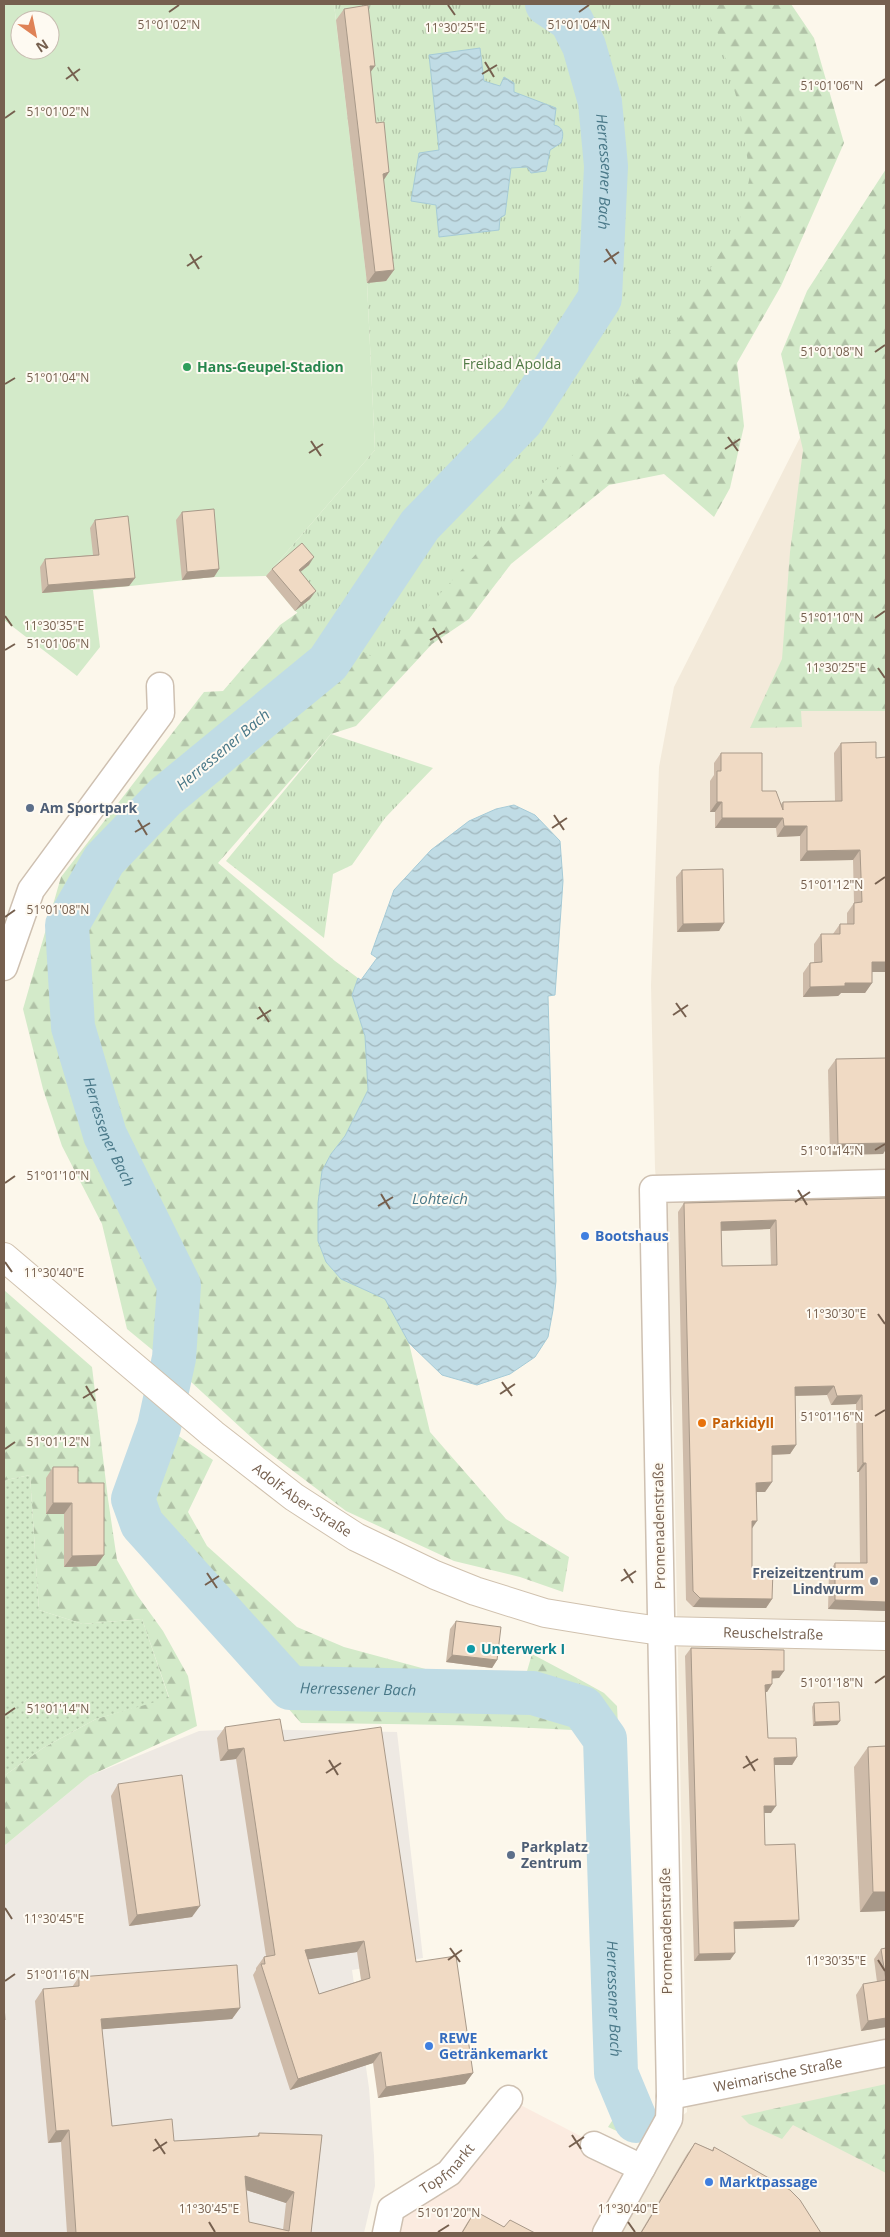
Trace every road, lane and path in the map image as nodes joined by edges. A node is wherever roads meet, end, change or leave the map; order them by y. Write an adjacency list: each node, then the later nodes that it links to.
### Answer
1 (160, 686): 2 (street)
2 (4, 967)
3 (886, 1183): 5 (street, Promenadenstraße)
4 (4, 1257): 5 (main road, Adolf-Aber-Straße)
5 (660, 1631): 6 (main road, Reuschelstraße); 8 (street, Promenadenstraße)
6 (886, 1636)
7 (886, 2053): 8 (street, Weimarische Straße)
8 (670, 2096): 11 (street, Promenadenstraße)
9 (509, 2099): 12 (street, Topfmarkt)
10 (594, 2145): 11 (street)
11 (642, 2168): 13 (street, Promenadenstraße)
12 (386, 2233)
13 (606, 2233)

